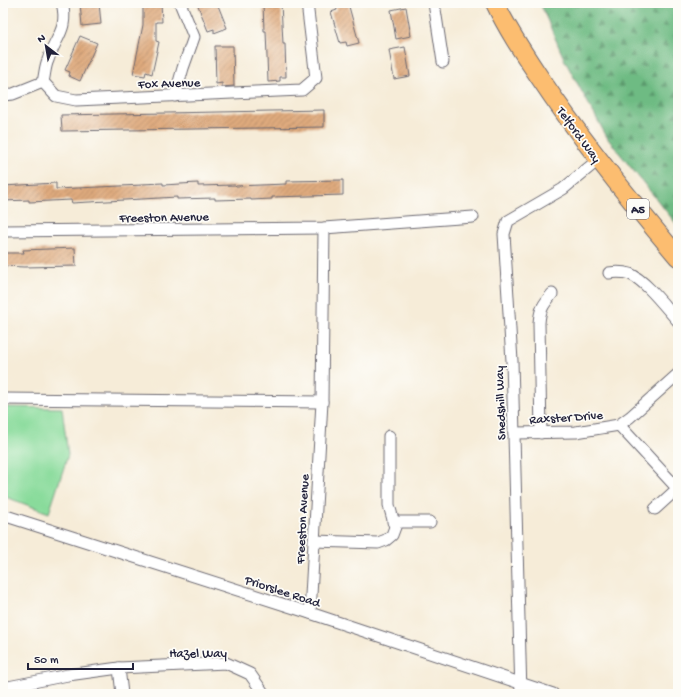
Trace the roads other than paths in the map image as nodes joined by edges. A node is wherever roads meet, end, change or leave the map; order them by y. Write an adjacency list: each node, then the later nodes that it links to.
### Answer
1 (62, 3): 7 (street)
2 (180, 3): 9 (street)
3 (307, 3): 9 (street, Fox Avenue)
4 (434, 3): 6 (street)
5 (495, 3): 10 (main road, Telford Way / A5)
6 (443, 62)
7 (43, 82): 8 (street); 9 (street, Fox Avenue)
8 (3, 95)
9 (175, 96)
10 (598, 160): 14 (main road, Telford Way / A5); 22 (street, Snedshill Way)
11 (473, 217): 12 (street, Freeston Avenue)
12 (324, 228): 13 (street, Freeston Avenue); 20 (street, Freeston Avenue)
13 (3, 231)
14 (678, 257)
15 (609, 273): 17 (street)
16 (552, 294): 23 (street)
17 (678, 321)
18 (678, 374): 21 (street, Raxster Drive)
19 (3, 399): 20 (street)
20 (322, 402): 30 (street, Freeston Avenue)
21 (619, 425): 23 (street, Raxster Drive); 25 (street, Raxster Drive)
22 (514, 433): 23 (street, Raxster Drive); 34 (street, Snedshill Way)
23 (541, 433)
24 (389, 436): 28 (street)
25 (678, 489): 26 (street)
26 (656, 509)
27 (3, 515): 31 (street, Priorslee Road)
28 (393, 522): 29 (street); 30 (street)
29 (430, 522)
30 (314, 541): 31 (street, Freeston Avenue)
31 (310, 613): 34 (street, Priorslee Road)
32 (119, 668): 33 (street, Hazel Way); 35 (street); 36 (street, Hazel Way)
33 (3, 688)
34 (520, 689): 37 (street, Priorslee Road)
35 (122, 694)
36 (264, 694)
37 (553, 694)

